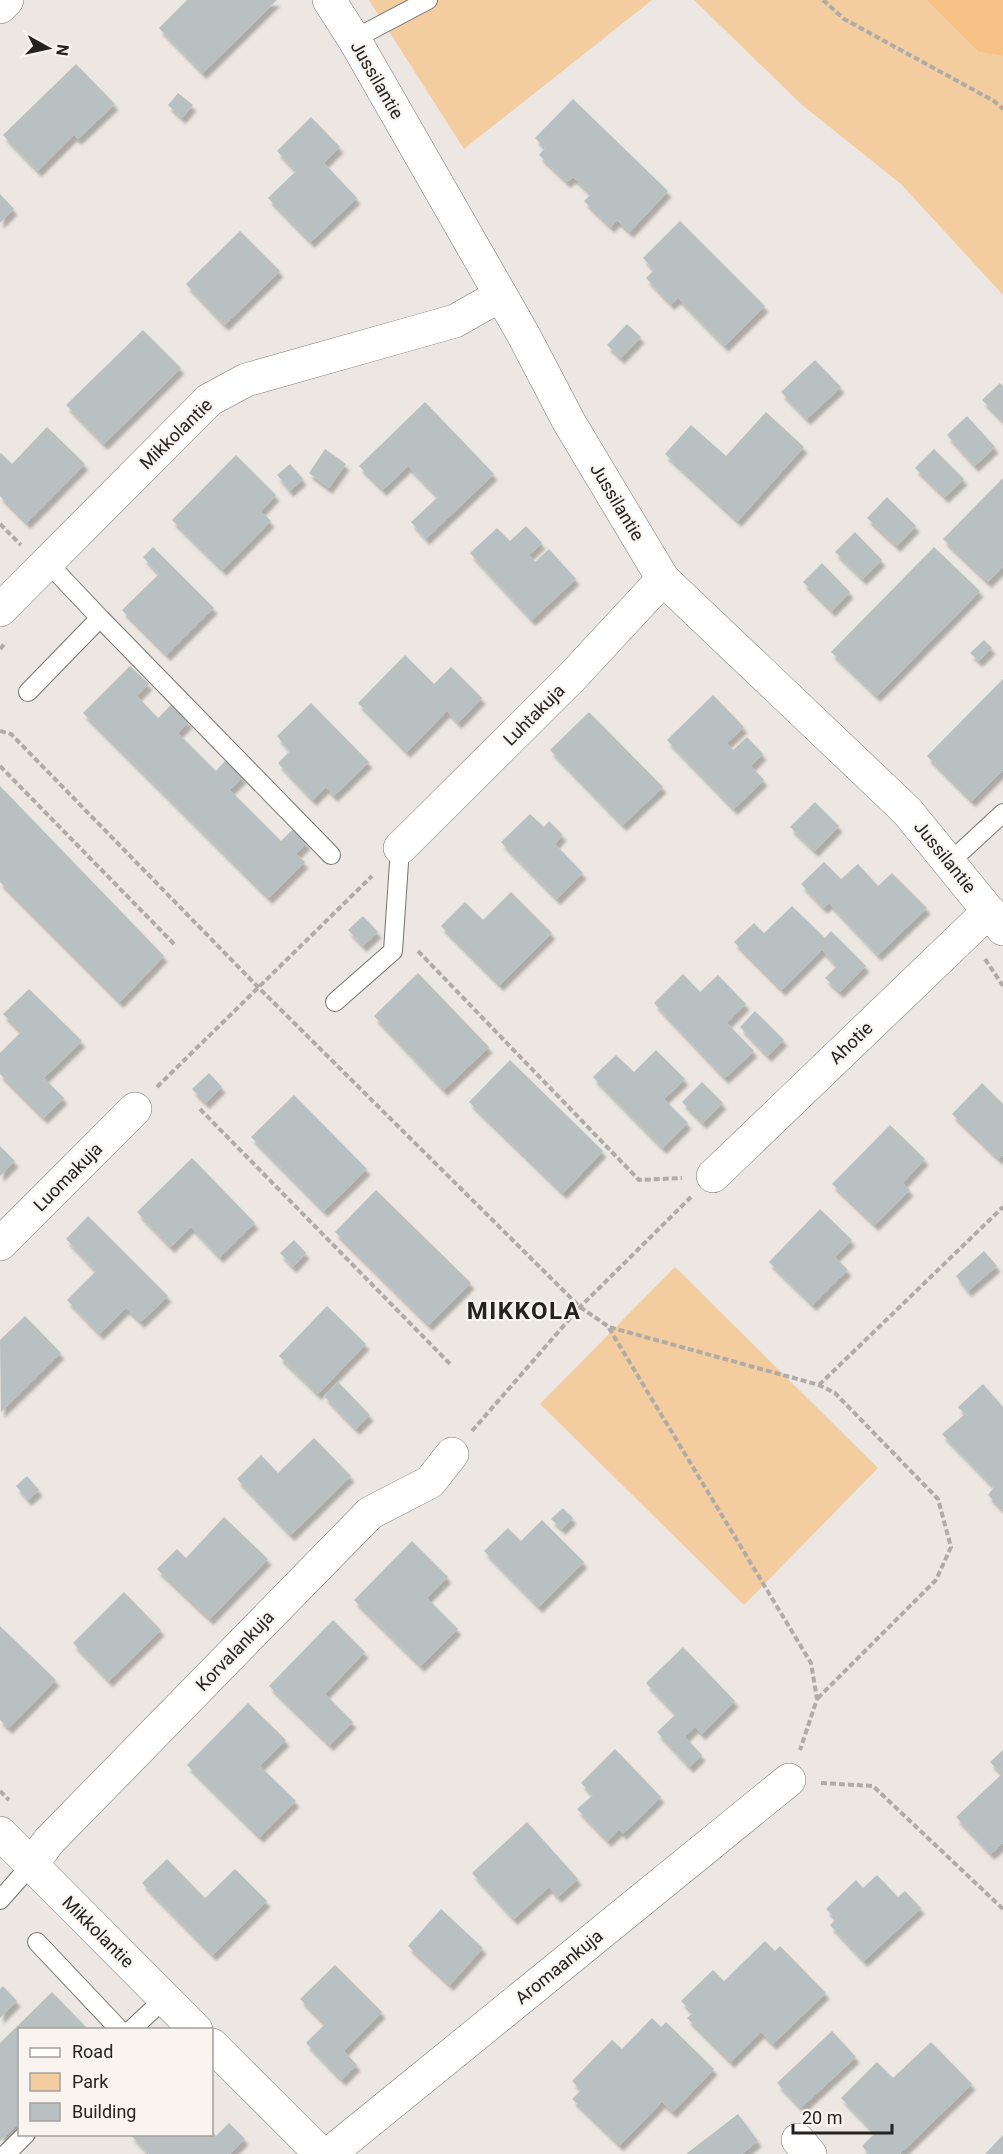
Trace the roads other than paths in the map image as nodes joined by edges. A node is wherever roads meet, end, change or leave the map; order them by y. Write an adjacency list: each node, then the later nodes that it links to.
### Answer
1 (7, 0): 4 (street)
2 (329, 0): 5 (street, Jussilantie)
3 (428, 0): 5 (lane)
4 (0, 7)
5 (354, 39): 6 (street, Jussilantie)
6 (499, 296): 7 (street, Mikkolantie); 8 (street, Jussilantie)
7 (47, 562): 9 (lane); 10 (street, Mikkolantie)
8 (663, 579): 13 (street, Luhtakuja); 15 (street, Jussilantie)
9 (100, 618): 11 (lane); 14 (lane)
10 (4, 625)
11 (28, 692)
12 (1003, 813): 15 (lane)
13 (400, 848): 17 (lane)
14 (331, 855)
15 (950, 862): 16 (street, Jussilantie)
16 (996, 920): 19 (street, Ahotie)
17 (335, 1002)
18 (135, 1109): 20 (street, Luomakuja)
19 (712, 1176)
20 (0, 1244)
21 (452, 1454): 24 (street, Korvalankuja)
22 (789, 1780): 35 (street, Aromaankuja)
23 (0, 1833): 24 (street, Mikkolantie)
24 (31, 1864): 25 (lane); 27 (street, Mikkolantie)
25 (0, 1900)
26 (37, 1942): 28 (lane)
27 (165, 1998): 29 (lane); 30 (street, Mikkolantie)
28 (118, 2028)
29 (132, 2028)
30 (194, 2028)
31 (213, 2046): 34 (street)
32 (24, 2136): 33 (lane)
33 (6, 2154)
34 (321, 2154)
35 (329, 2154)

